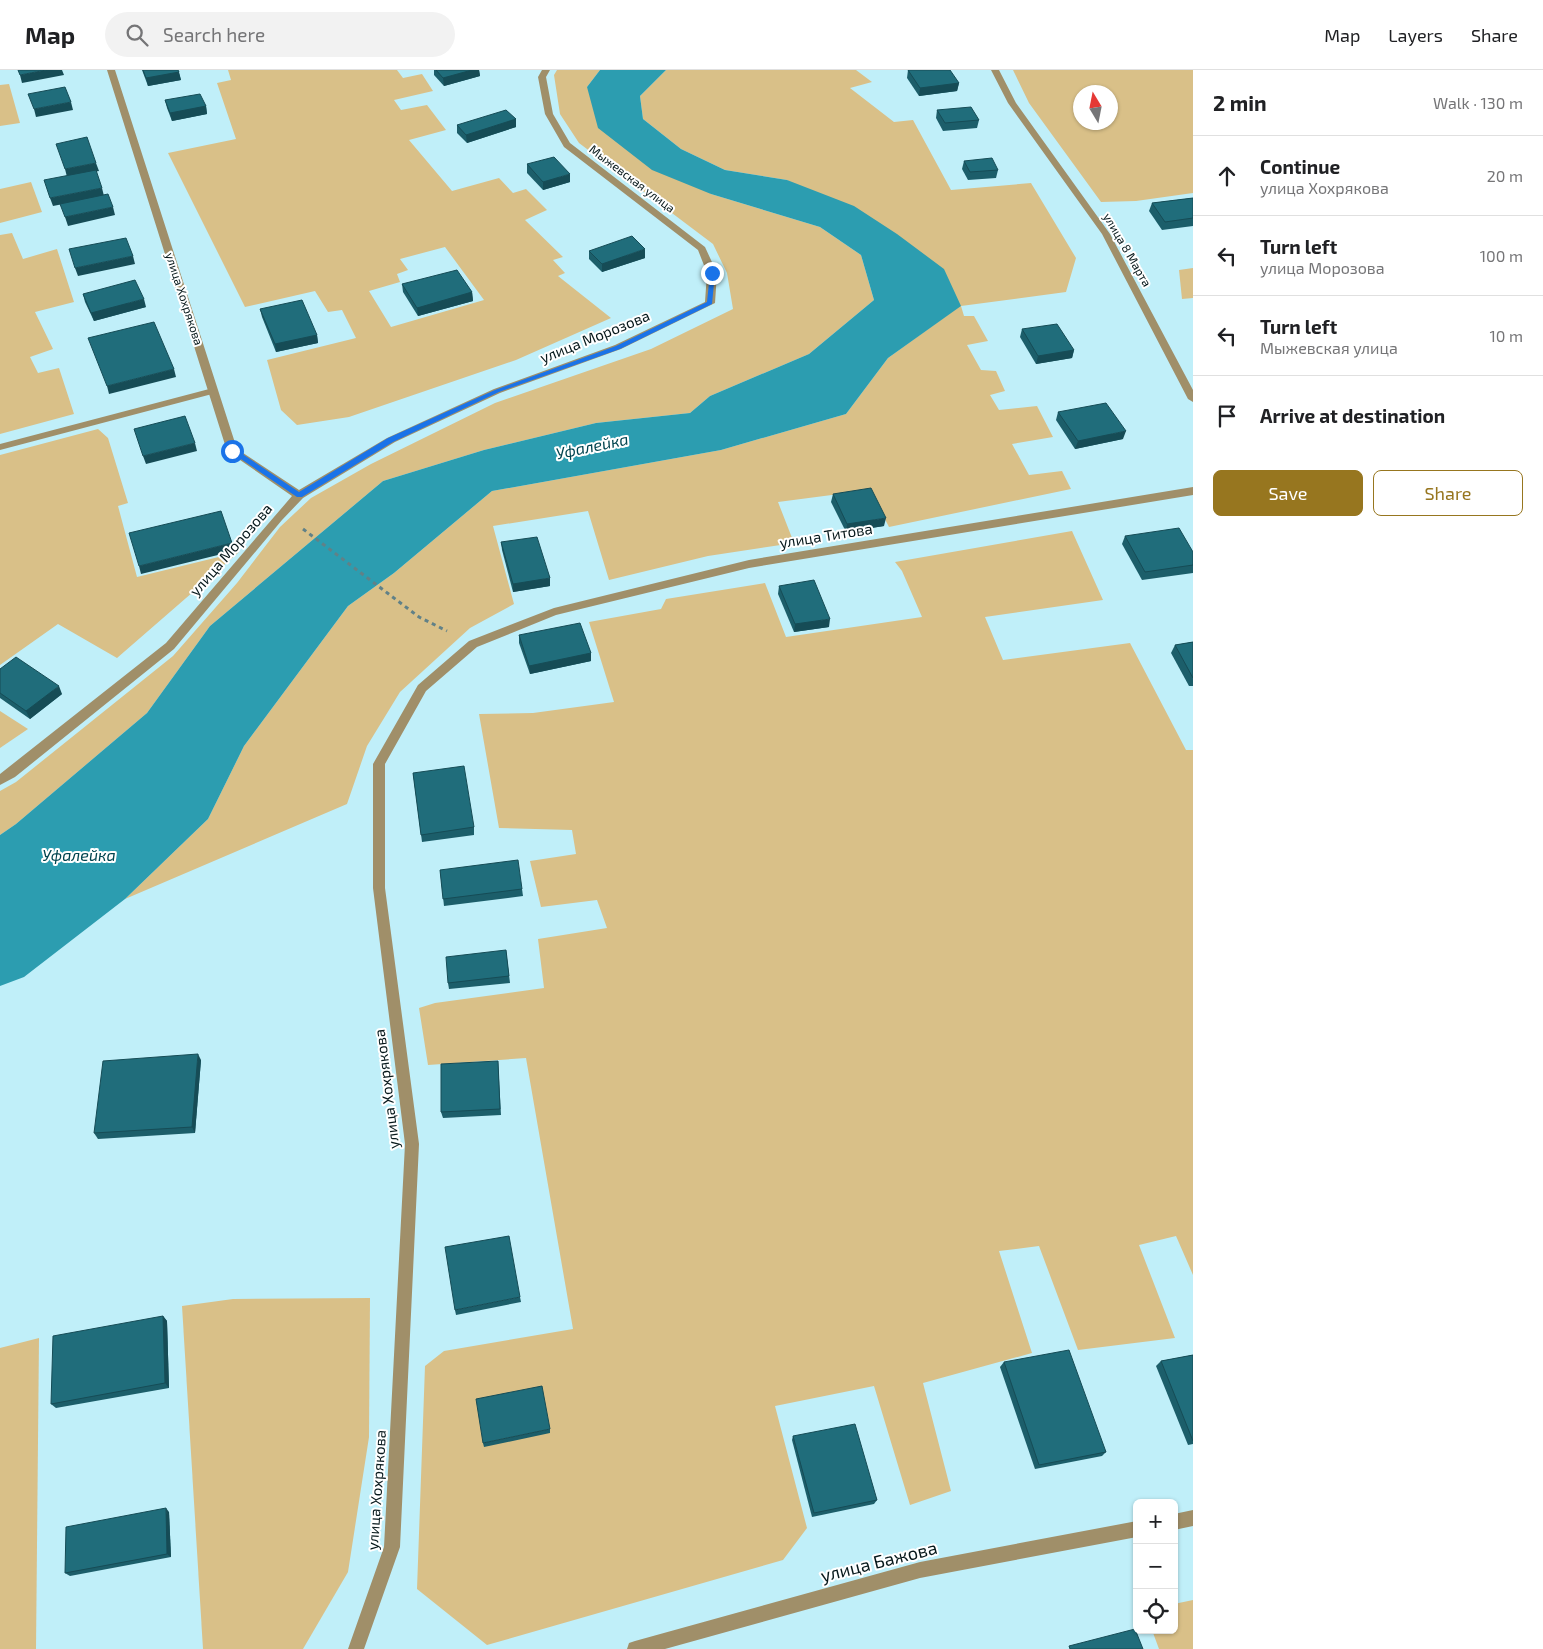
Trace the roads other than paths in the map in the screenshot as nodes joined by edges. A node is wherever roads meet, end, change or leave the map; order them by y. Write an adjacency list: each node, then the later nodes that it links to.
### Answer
1 (111, 70): 5 (street, улица Хохрякова)
2 (546, 70): 4 (street, Мыжевская улица)
3 (995, 70): 6 (street, улица 8 Марта)
4 (710, 303): 9 (street, улица Морозова)
5 (213, 392): 7 (street); 9 (street, улица Хохрякова)
6 (1193, 399)
7 (0, 446)
8 (1193, 491): 10 (street, улица Титова)
9 (299, 495): 11 (street, улица Морозова)
10 (472, 644): 15 (street, улица Хохрякова)
11 (0, 780)
12 (1193, 1518): 13 (street)
13 (1178, 1521)
14 (1133, 1530): 16 (street, улица Бажова)
15 (356, 1649)
16 (635, 1649)

